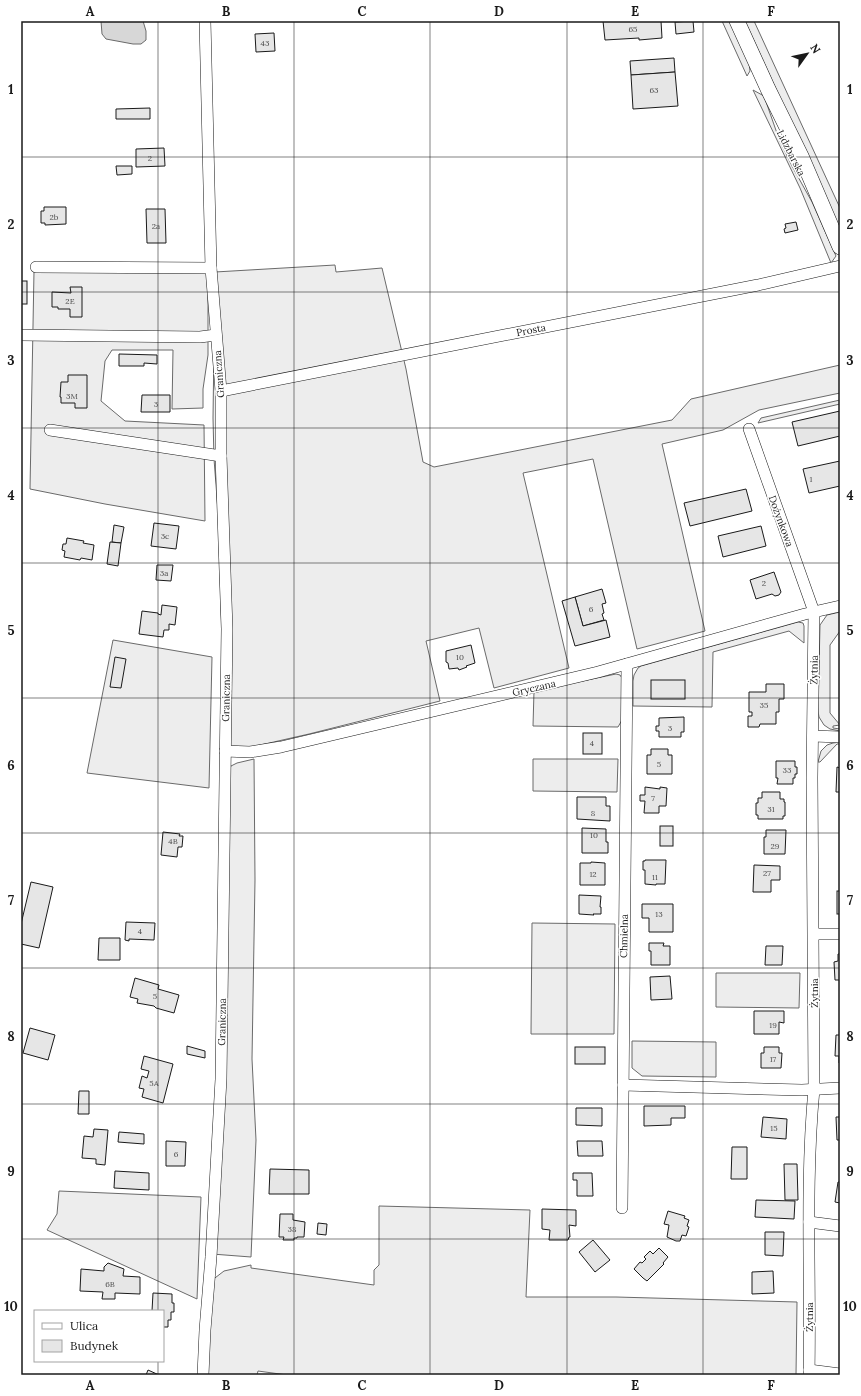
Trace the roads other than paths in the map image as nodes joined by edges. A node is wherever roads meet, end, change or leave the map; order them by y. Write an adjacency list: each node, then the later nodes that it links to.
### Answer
1 (205, 21): 6 (street, Graniczna)
2 (737, 21): 3 (main road, Lidzbarska)
3 (840, 247)
4 (840, 266): 9 (street, Prosta)
5 (36, 267): 6 (street)
6 (211, 268): 8 (street, Graniczna)
7 (21, 335): 8 (street)
8 (216, 335): 9 (street, Graniczna)
9 (221, 392): 12 (street, Graniczna)
10 (50, 430): 12 (street)
11 (749, 430): 14 (street, Dożynkowa)
12 (222, 456): 18 (street, Graniczna)
13 (840, 606): 14 (street, Gryczana)
14 (814, 612): 15 (street, Gryczana); 16 (street, Żytnia)
15 (628, 664): 18 (street, Gryczana); 21 (street, Chmielna)
16 (813, 736): 17 (street); 19 (street, Żytnia)
17 (840, 737)
18 (226, 750): 29 (street, Graniczna)
19 (814, 934): 20 (street); 23 (street, Żytnia)
20 (840, 934)
21 (623, 1085): 23 (street); 24 (street, Chmielna)
22 (840, 1088): 23 (street)
23 (814, 1089): 25 (street, Żytnia)
24 (622, 1208)
25 (808, 1222): 26 (street); 27 (street, Żytnia)
26 (840, 1226)
27 (809, 1372): 28 (street)
28 (840, 1374)
29 (203, 1375)

